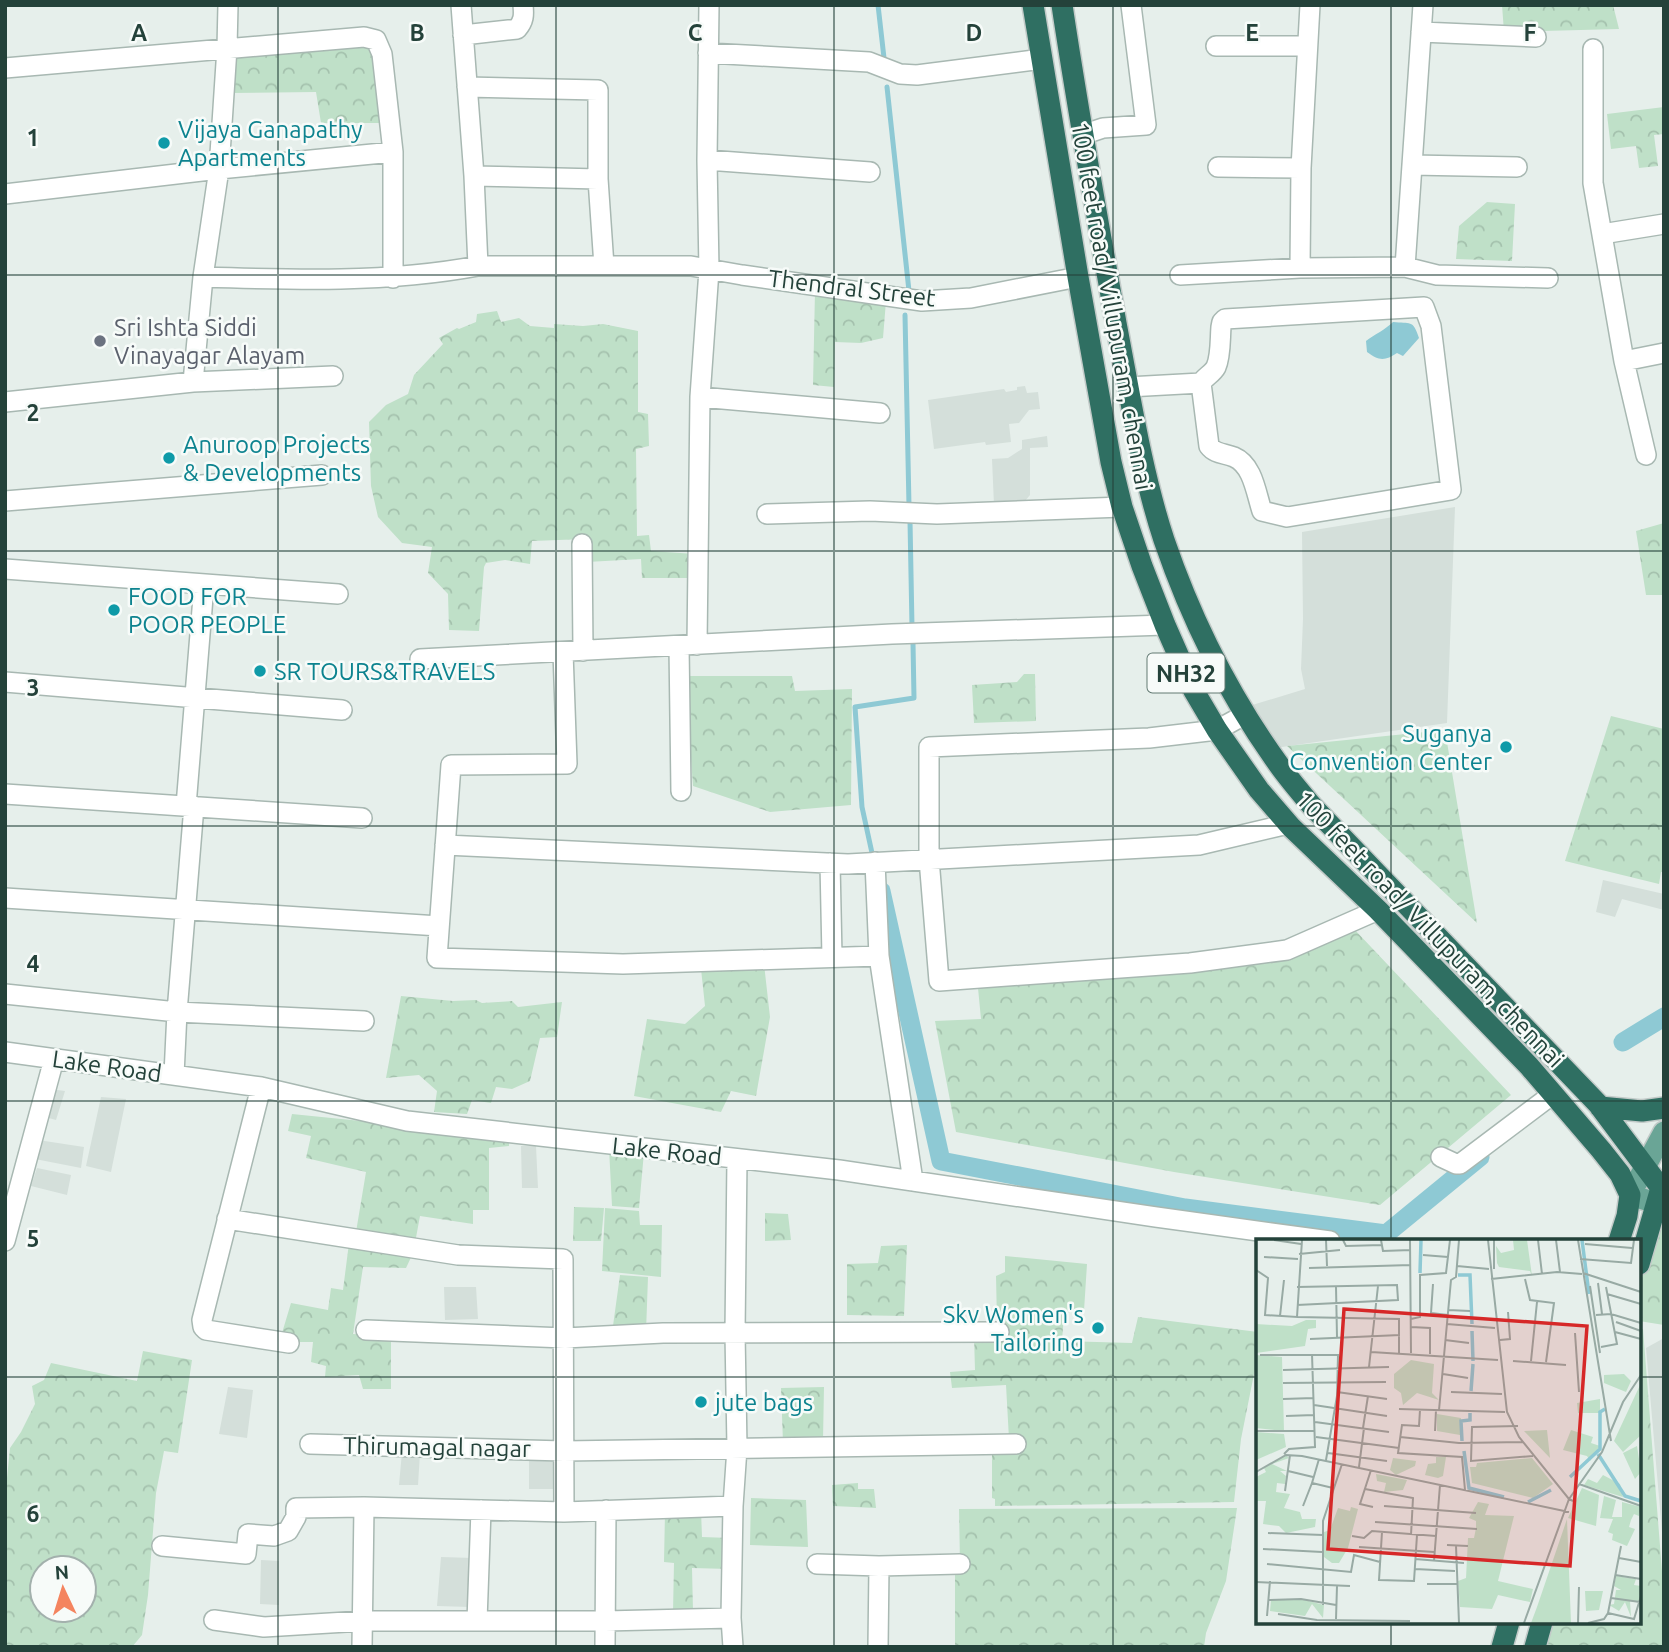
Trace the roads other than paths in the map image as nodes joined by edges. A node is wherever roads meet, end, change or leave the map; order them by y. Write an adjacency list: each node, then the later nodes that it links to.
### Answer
1 (228, 5): 15 (street)
2 (461, 5): 11 (street)
3 (523, 5): 11 (street)
4 (709, 5): 17 (street)
5 (1033, 5): 18 (highway, 100 feet road/ Villupuram, chennai / NH32)
6 (1062, 5): 21 (highway, 100 feet road/ Villupuram, chennai / NH32)
7 (1131, 5): 21 (street)
8 (1310, 5): 14 (street)
9 (1423, 5): 10 (street)
10 (1421, 32): 12 (street); 24 (street)
11 (463, 35): 20 (street)
12 (1536, 37)
13 (1216, 46): 14 (street)
14 (1307, 46): 27 (street)
15 (228, 48): 19 (street); 22 (street); 28 (street)
16 (1593, 49): 34 (street)
17 (708, 53): 18 (street); 23 (street)
18 (1042, 59): 42 (highway, 100 feet road/ Villupuram, chennai / NH32)
19 (5, 68)
20 (467, 87): 30 (street); 31 (street)
21 (1082, 135): 50 (highway, 100 feet road/ Villupuram, chennai / NH32)
22 (393, 152): 28 (street); 43 (street)
23 (707, 160): 29 (street); 39 (street)
24 (1412, 165): 26 (street); 37 (street)
25 (1218, 167): 27 (street)
26 (1517, 167)
27 (1301, 168): 38 (street)
28 (219, 169): 32 (street); 41 (street)
29 (870, 172)
30 (474, 176): 31 (street); 35 (street)
31 (598, 179): 36 (street)
32 (5, 194)
33 (1664, 224): 34 (street)
34 (1602, 234): 46 (street)
35 (478, 266): 36 (street, Thendral Street); 43 (street, Thendral Street)
36 (604, 266): 39 (street, Thendral Street)
37 (1405, 267): 38 (street); 44 (street)
38 (1300, 268): 40 (street)
39 (709, 270): 42 (street, Thendral Street); 51 (street)
40 (1180, 275)
41 (203, 277): 43 (street, Thendral Street); 48 (street)
42 (1077, 277): 57 (highway, 100 feet road/ Villupuram, chennai / NH32)
43 (393, 278)
44 (1548, 278)
45 (1664, 353): 46 (street)
46 (1624, 361): 54 (street)
47 (333, 376): 48 (street)
48 (193, 382): 52 (street)
49 (1201, 383): 49 (street); 50 (street)
50 (1128, 387): 70 (highway, 100 feet road/ Villupuram, chennai / NH32)
51 (700, 397): 53 (street); 64 (street)
52 (5, 402)
53 (880, 413)
54 (1646, 455)
55 (322, 475): 56 (street)
56 (5, 501)
57 (1122, 507): 58 (street); 63 (highway, 100 feet road/ Villupuram, chennai / NH32)
58 (767, 514)
59 (582, 544): 65 (street)
60 (5, 569): 61 (street)
61 (204, 585): 62 (street); 68 (street)
62 (338, 594)
63 (1164, 625): 64 (street); 71 (highway, 100 feet road/ Villupuram, chennai / NH32)
64 (688, 645): 65 (street); 72 (street)
65 (573, 651): 66 (street); 77 (street)
66 (420, 659)
67 (5, 682): 68 (street)
68 (194, 697): 69 (street); 74 (street)
69 (342, 710)
70 (1245, 714): 71 (street); 90 (highway, 100 feet road/ Villupuram, chennai / NH32)
71 (1217, 730): 76 (highway, 100 feet road/ Villupuram, chennai / NH32); 78 (street)
72 (681, 790)
73 (5, 793): 74 (street)
74 (190, 806): 75 (street); 82 (street)
75 (362, 818)
76 (1288, 824): 78 (street); 83 (highway, 100 feet road/ Villupuram, chennai / NH32)
77 (445, 845): 80 (street); 84 (street)
78 (929, 859): 79 (street); 83 (street)
79 (875, 862): 80 (street); 85 (street)
80 (830, 863): 86 (street)
81 (5, 898): 82 (street)
82 (186, 908): 84 (street); 88 (street)
83 (1378, 910): 91 (highway, 100 feet road/ Villupuram, chennai / NH32)
84 (439, 926): 86 (street)
85 (878, 956): 86 (street); 103 (street)
86 (832, 957)
87 (5, 994): 88 (street)
88 (177, 1012): 89 (street); 94 (street)
89 (364, 1021)
90 (1519, 1021): 91 (highway); 97 (highway, 100 feet road/ Villupuram, chennai / NH32)
91 (1501, 1038): 96 (highway, 100 feet road/ Villupuram, chennai / NH32)
92 (5, 1052): 93 (street, Lake Road)
93 (54, 1059): 94 (street, Lake Road); 107 (street)
94 (174, 1075): 95 (street, Lake Road)
95 (261, 1087): 101 (street, Lake Road); 106 (street)
96 (1553, 1094): 100 (street); 105 (highway, 100 feet road/ Villupuram, chennai / NH32)
97 (1600, 1107): 98 (highway); 102 (highway, 100 feet road/ Villupuram, chennai / NH32)
98 (1664, 1108)
99 (1664, 1132): 102 (main road)
100 (1441, 1157)
101 (737, 1158): 103 (street, Lake Road); 113 (street)
102 (1645, 1169): 104 (highway, NH32); 105 (main road)
103 (913, 1181): 108 (street, Lake Road)
104 (1661, 1191): 105 (main road); 110 (highway)
105 (1630, 1195): 109 (highway)
106 (227, 1219): 114 (street); 115 (street)
107 (6, 1235)
108 (1316, 1239)
109 (1620, 1239)
110 (1641, 1257)
111 (366, 1329): 114 (street)
112 (999, 1332): 113 (street)
113 (735, 1333): 114 (street); 118 (street)
114 (565, 1338): 119 (street)
115 (289, 1343)
116 (310, 1444): 119 (street, Thirumagal nagar)
117 (1016, 1444): 118 (street, Thirumagal nagar)
118 (737, 1448): 119 (street, Thirumagal nagar); 120 (street)
119 (564, 1451): 124 (street)
120 (733, 1506): 123 (street); 129 (street)
121 (363, 1507): 122 (street); 125 (street); 131 (street)
122 (481, 1510): 124 (street); 132 (street)
123 (607, 1510): 124 (street); 133 (street)
124 (564, 1512)
125 (163, 1546)
126 (960, 1563): 128 (street)
127 (817, 1564): 128 (street)
128 (879, 1566): 139 (street)
129 (731, 1618): 133 (street); 138 (street)
130 (214, 1620): 131 (street)
131 (362, 1620): 132 (street); 136 (street)
132 (477, 1621): 133 (street)
133 (605, 1621): 137 (street)
134 (1508, 1624): 140 (highway)
135 (1541, 1624): 141 (highway)
136 (362, 1647)
137 (605, 1647)
138 (733, 1647)
139 (878, 1647)
140 (1502, 1647)
141 (1535, 1647)

